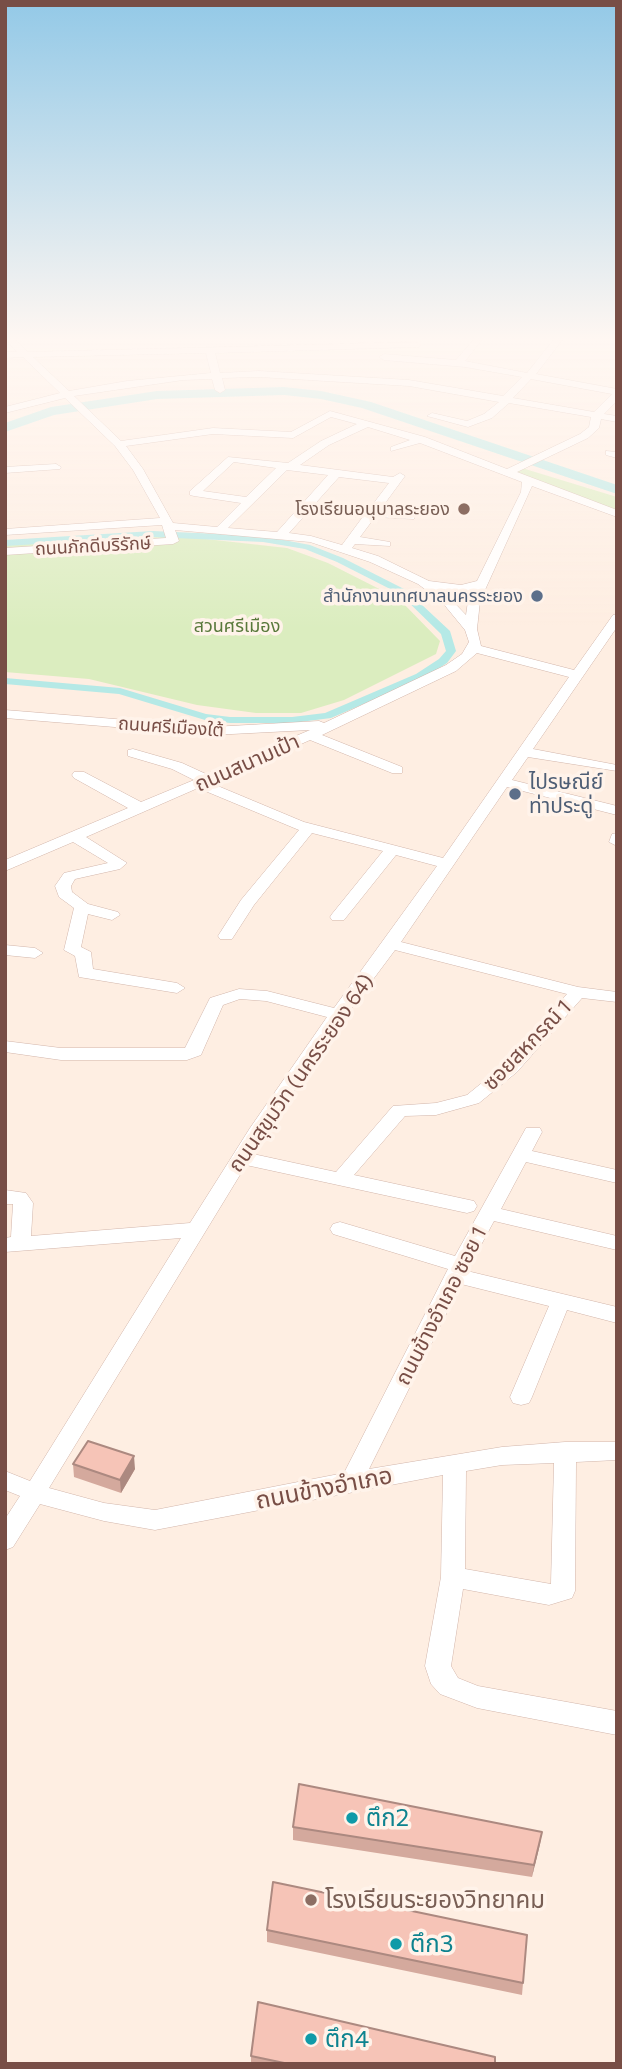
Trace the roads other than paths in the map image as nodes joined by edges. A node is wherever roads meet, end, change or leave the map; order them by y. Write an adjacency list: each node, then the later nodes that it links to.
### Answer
1 (110, 436): 10 (street, ถนนภักดีบริรักษ์)
2 (180, 436): 10 (street)
3 (245, 436): 9 (street)
4 (292, 436): 9 (street)
5 (342, 436): 11 (street)
6 (410, 436): 8 (street)
7 (584, 436): 16 (street)
8 (421, 439): 12 (street); 16 (street)
9 (283, 441): 11 (street)
10 (119, 444): 24 (street, ถนนภักดีบริรักษ์)
11 (318, 447): 13 (street)
12 (395, 449)
13 (287, 466): 17 (street); 19 (street); 19 (street)
14 (56, 467): 15 (street)
15 (5, 470)
16 (512, 470): 18 (street)
17 (335, 474): 20 (street); 21 (street)
18 (527, 485): 22 (street); 31 (street)
19 (249, 501): 25 (street)
20 (304, 508): 21 (street); 27 (street)
21 (371, 514): 23 (street); 28 (street)
22 (617, 514)
23 (410, 517)
24 (169, 529): 25 (street); 26 (street); 30 (street, ถนนภักดีบริรักษ์)
25 (221, 529): 27 (street)
26 (5, 532)
27 (281, 535): 28 (street)
28 (349, 544): 29 (street); 32 (street)
29 (386, 544)
30 (5, 552)
31 (478, 593): 32 (street); 32 (street); 34 (street)
32 (453, 595): 34 (street)
33 (617, 618): 35 (street, ถนนสุขุมวิท (นครระยอง 64))
34 (474, 640): 35 (street); 37 (street, ถนนสนามเป้า)
35 (576, 675): 39 (street, ถนนสุขุมวิท (นครระยอง 64))
36 (5, 714): 37 (street, ถนนศรีเมืองใต้)
37 (337, 722): 38 (street, ถนนสนามเป้า)
38 (310, 735): 42 (street); 44 (street, ถนนสนามเป้า)
39 (524, 752): 41 (street); 45 (street, ถนนสุขุมวิท (นครระยอง 64))
40 (133, 753): 44 (street)
41 (613, 768)
42 (397, 770)
43 (79, 775): 46 (street)
44 (204, 782): 46 (street, ถนนสนามเป้า); 48 (street)
45 (503, 782): 47 (street); 51 (street, ถนนสุขุมวิท (นครระยอง 64))
46 (140, 808): 49 (street, ถนนสนามเป้า)
47 (617, 811)
48 (309, 827): 50 (street); 56 (street)
49 (75, 837): 52 (street, ถนนสนามเป้า); 53 (street)
50 (392, 850): 51 (street); 55 (street)
51 (445, 863): 57 (street, ถนนสุขุมวิท (นครระยอง 64))
52 (5, 866)
53 (82, 907): 54 (street); 60 (street)
54 (111, 915)
55 (338, 917)
56 (226, 936)
57 (391, 944): 61 (street); 63 (street, ถนนสุขุมวิท (นครระยอง 64))
58 (5, 950): 59 (street)
59 (35, 953)
60 (177, 988)
61 (578, 992): 62 (street); 69 (street, ซอยสหกรณ์ 1)
62 (616, 994)
63 (339, 1015): 64 (street); 67 (street, ถนนสุขุมวิท (นครระยอง 64))
64 (5, 1046)
65 (533, 1132): 66 (street, ถนนข้างอำเภอ ซอย 1)
66 (522, 1155): 68 (street); 72 (street, ถนนข้างอำเภอ ซอย 1)
67 (242, 1158): 69 (street); 74 (street, ถนนสุขุมวิท (นครระยอง 64))
68 (617, 1177)
69 (341, 1179): 71 (street)
70 (5, 1197): 76 (street)
71 (467, 1206)
72 (489, 1213): 75 (street); 77 (street, ถนนข้างอำเภอ ซอย 1)
73 (340, 1229): 77 (street)
74 (195, 1230): 76 (street); 86 (street, ถนนสุขุมวิท (นครระยอง 64))
75 (617, 1243)
76 (13, 1244)
77 (458, 1270): 78 (street); 85 (street, ถนนข้างอำเภอ ซอย 1)
78 (559, 1303): 79 (street); 80 (street)
79 (617, 1315)
80 (521, 1397)
81 (565, 1451): 82 (street, ถนนข้างอำเภอ); 83 (street, ถนนข้างอำเภอ); 88 (street)
82 (617, 1451)
83 (455, 1463): 85 (street, ถนนข้างอำเภอ); 88 (street)
84 (5, 1480): 86 (street)
85 (352, 1481): 86 (street, ถนนข้างอำเภอ)
86 (35, 1493): 87 (street, ถนนสุขุมวิท (นครระยอง 64))
87 (5, 1540)
88 (453, 1577): 89 (street)
89 (617, 1723)

